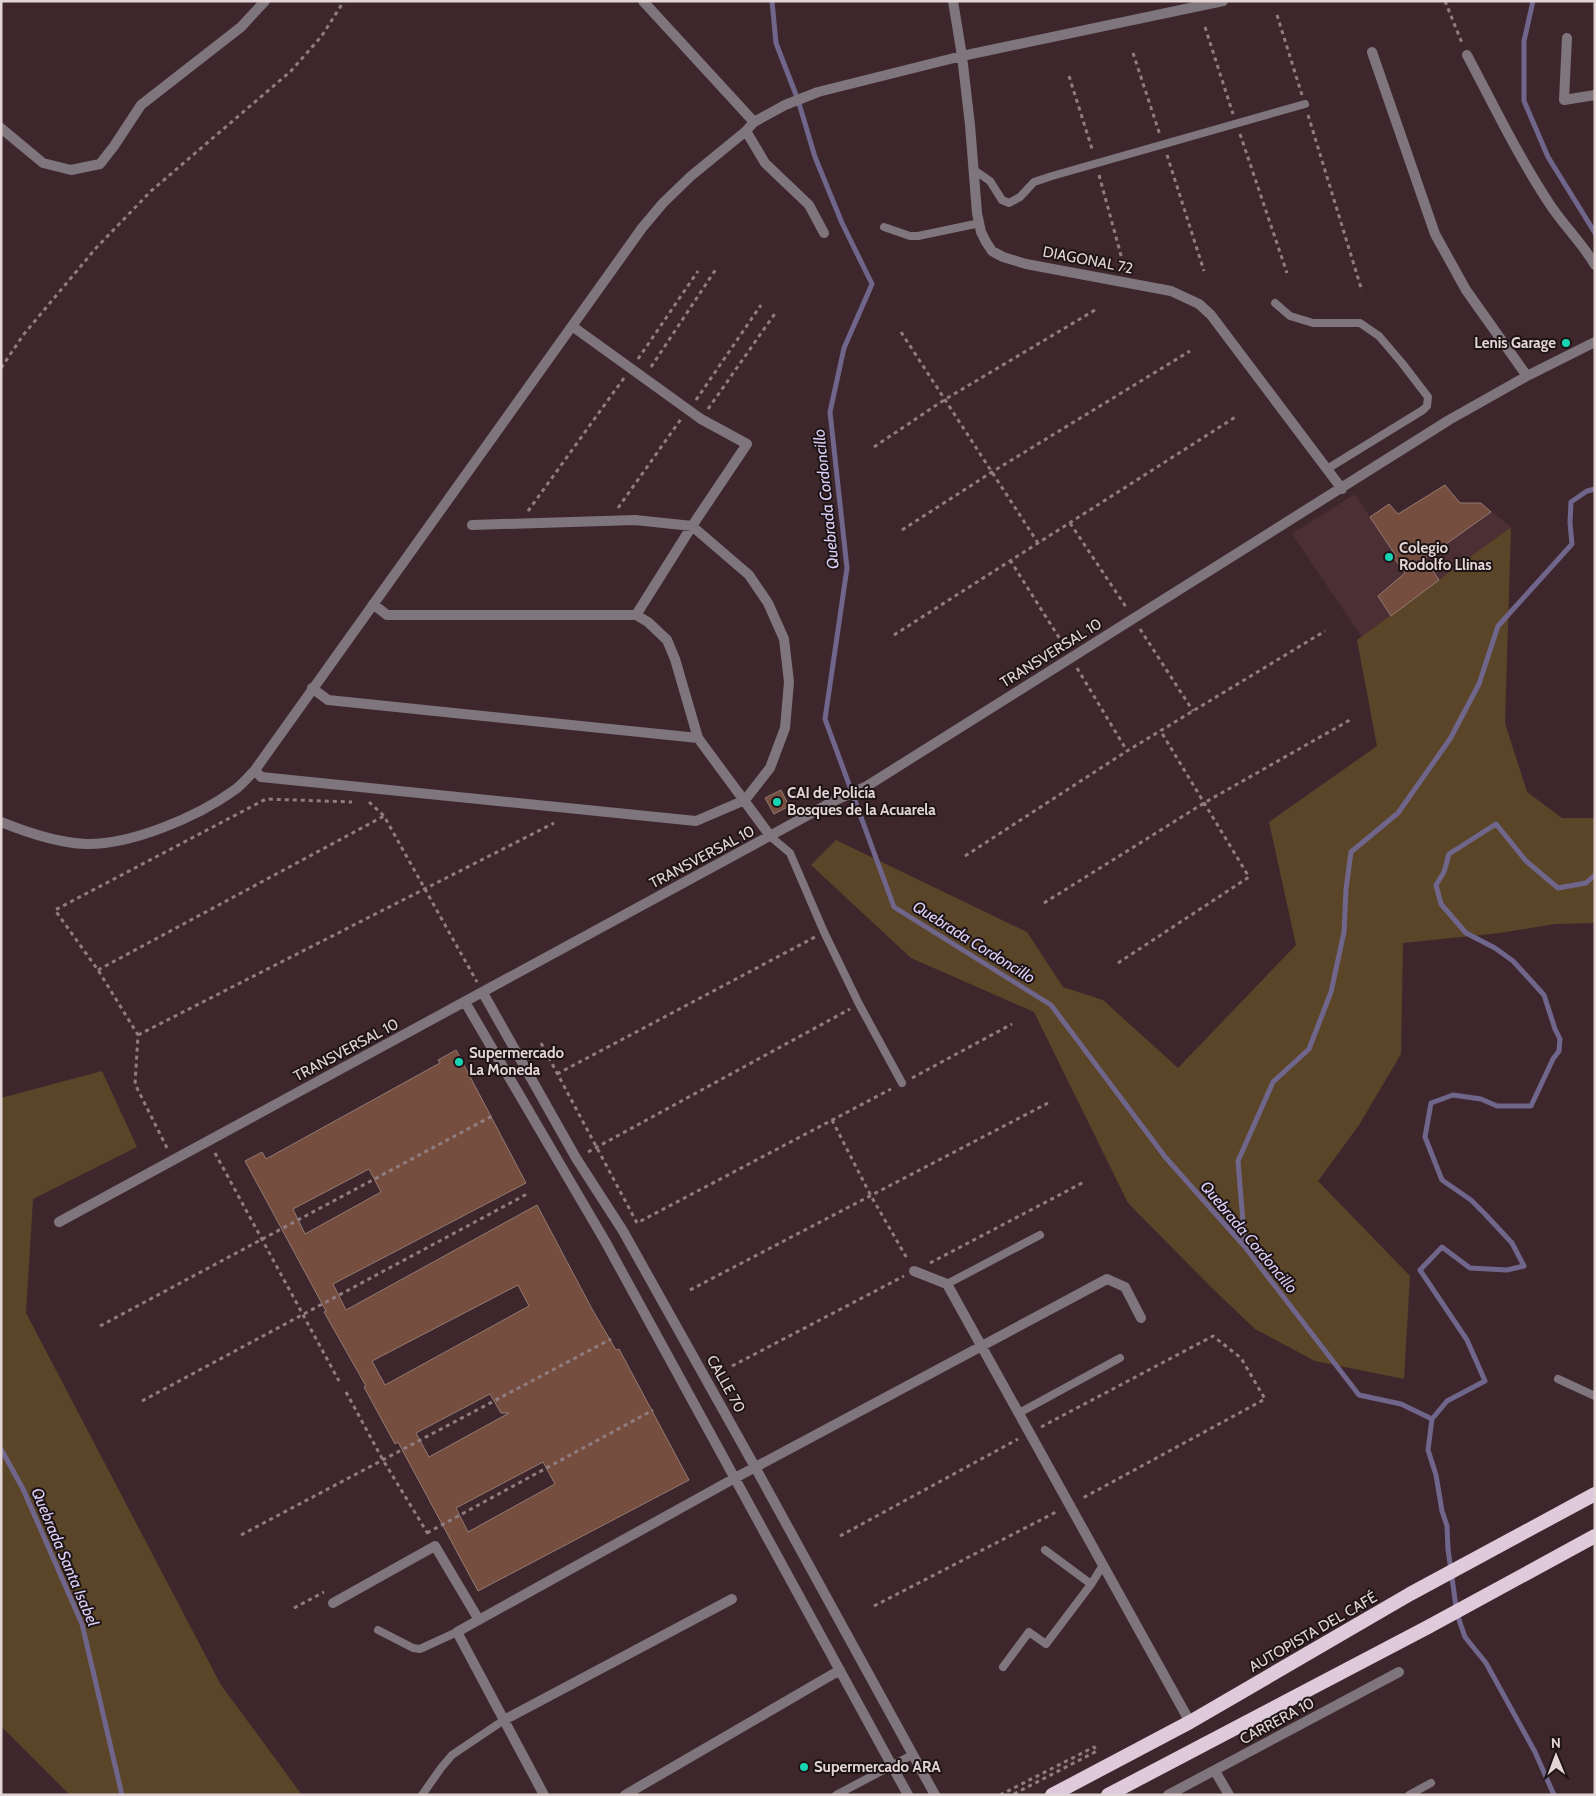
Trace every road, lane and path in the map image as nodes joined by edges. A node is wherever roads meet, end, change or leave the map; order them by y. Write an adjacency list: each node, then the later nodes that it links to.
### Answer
1 (265, 1): 19 (street)
2 (344, 1): 43 (path)
3 (643, 1): 17 (street)
4 (953, 1): 13 (street, DIAGONAL 72)
5 (1223, 1): 13 (street)
6 (1445, 1): 12 (path)
7 (1277, 15): 16 (path)
8 (1205, 27): 18 (path)
9 (1567, 38): 15 (street)
10 (1372, 52): 45 (street)
11 (1133, 53): 21 (path)
12 (1467, 55): 27 (street)
13 (962, 56): 17 (street); 23 (street, DIAGONAL 72)
14 (1069, 76): 22 (path)
15 (1595, 95)
16 (1305, 104): 18 (lane); 33 (path)
17 (754, 122): 20 (street)
18 (1236, 124): 21 (lane); 31 (path)
19 (1, 128)
20 (746, 131): 26 (street); 37 (street)
21 (1163, 144): 22 (lane); 29 (path)
22 (1096, 164): 23 (lane); 32 (path)
23 (974, 170): 24 (street, DIAGONAL 72)
24 (980, 224): 25 (lane); 32 (street, DIAGONAL 72)
25 (884, 227)
26 (824, 233)
27 (1595, 265)
28 (716, 269): 42 (path)
29 (1204, 271)
30 (698, 272): 41 (path)
31 (1287, 273)
32 (1129, 283): 50 (street, DIAGONAL 72)
33 (1362, 291)
34 (1275, 303): 50 (lane)
35 (1095, 310): 46 (path)
36 (776, 312): 48 (path)
37 (572, 326): 44 (street); 60 (street)
38 (901, 332): 46 (path)
39 (1595, 342): 45 (street, TRANSVERSAL 10)
40 (1190, 351): 51 (path)
41 (638, 359)
42 (651, 367)
43 (1, 368)
44 (631, 369): 48 (street); 53 (path)
45 (1527, 376): 52 (street, TRANSVERSAL 10)
46 (944, 400): 49 (path); 51 (path)
47 (1237, 416): 54 (path)
48 (701, 420): 56 (street)
49 (874, 446)
50 (1327, 469): 52 (street, DIAGONAL 72)
51 (992, 472): 57 (path); 58 (path)
52 (1342, 489): 62 (street, TRANSVERSAL 10)
53 (518, 523): 55 (street); 56 (street)
54 (1070, 523): 58 (path); 62 (path)
55 (472, 525)
56 (692, 526): 61 (street); 73 (street)
57 (902, 530)
58 (1038, 543): 59 (path)
59 (1010, 560): 64 (path); 65 (path)
60 (373, 604): 61 (street); 66 (street)
61 (636, 616): 70 (street)
62 (1134, 619): 65 (street, TRANSVERSAL 10); 67 (path)
63 (1325, 631): 67 (path)
64 (894, 635)
65 (1072, 658): 71 (path); 78 (street, TRANSVERSAL 10)
66 (312, 688): 70 (street); 72 (street)
67 (1193, 711): 69 (path)
68 (1350, 720): 74 (path)
69 (1160, 730): 71 (path); 74 (path)
70 (698, 738): 73 (street)
71 (1128, 751): 79 (path)
72 (255, 770): 73 (street); 76 (street)
73 (745, 800): 78 (street)
74 (1204, 803): 81 (path); 83 (path)
75 (384, 816): 80 (path); 84 (path); 84 (path)
76 (1, 822)
77 (554, 823): 80 (path)
78 (771, 837): 82 (lane); 85 (street, TRANSVERSAL 10)
79 (965, 856)
80 (425, 889): 85 (path); 89 (path)
81 (1044, 903)
82 (824, 932): 87 (lane); 91 (path)
83 (1118, 963)
84 (98, 970): 89 (path)
85 (483, 992): 86 (street, TRANSVERSAL 10); 98 (street, CALLE 70)
86 (465, 1002): 96 (street, TRANSVERSAL 10); 127 (street)
87 (859, 1004): 92 (lane); 97 (path)
88 (1012, 1024): 92 (path)
89 (138, 1035): 99 (path)
90 (541, 1043): 91 (path)
91 (558, 1074): 97 (path)
92 (902, 1083): 95 (path)
93 (1048, 1103): 102 (path)
94 (494, 1115): 105 (path)
95 (832, 1120): 97 (path); 102 (path)
96 (208, 1141): 99 (street, TRANSVERSAL 10); 105 (path)
97 (596, 1147): 98 (path)
98 (576, 1158): 126 (street, CALLE 70)
99 (173, 1160): 103 (street, TRANSVERSAL 10)
100 (1084, 1182): 106 (path)
101 (527, 1194): 109 (path)
102 (871, 1196): 106 (path); 108 (path)
103 (59, 1222)
104 (1040, 1235): 107 (lane)
105 (262, 1239): 109 (path); 111 (path)
106 (914, 1271): 107 (street); 116 (path)
107 (947, 1284): 114 (street)
108 (690, 1290)
109 (303, 1315): 118 (path); 122 (path)
110 (1141, 1318): 114 (street)
111 (100, 1326)
112 (1212, 1336): 121 (path)
113 (611, 1339): 125 (path)
114 (981, 1345): 124 (street); 126 (street)
115 (1120, 1358): 124 (lane)
116 (732, 1366)
117 (1558, 1378): 120 (lane)
118 (339, 1381)
119 (346, 1392): 125 (path)
120 (1595, 1396)
121 (1265, 1399)
122 (142, 1401)
123 (653, 1410): 125 (path)
124 (1019, 1413): 132 (street)
125 (383, 1460): 129 (path)
126 (755, 1467): 127 (street); 144 (street, CALLE 70)
127 (735, 1478): 136 (street); 140 (street)
128 (1593, 1495): 143 (highway, AUTOPISTA DEL CAFÉ)
129 (241, 1534)
130 (1595, 1536): 157 (highway)
131 (1045, 1550): 133 (lane)
132 (1103, 1565): 133 (lane); 143 (street)
133 (1091, 1584): 139 (lane)
134 (732, 1598): 142 (street)
135 (333, 1603): 136 (street)
136 (479, 1620): 138 (street)
137 (378, 1630): 138 (lane)
138 (457, 1632): 142 (street)
139 (1003, 1667)
140 (840, 1670): 145 (street); 150 (street)
141 (1399, 1672): 146 (street, CARRERA 10)
142 (504, 1720): 148 (lane); 149 (street)
143 (1190, 1722): 156 (highway, AUTOPISTA DEL CAFÉ)
144 (912, 1755): 145 (lane); 153 (street, CALLE 70)
145 (892, 1765): 151 (lane); 152 (street)
146 (1216, 1771): 158 (street, CARRERA 10); 159 (street)
147 (1431, 1783): 160 (lane)
148 (422, 1795)
149 (544, 1795)
150 (625, 1795)
151 (836, 1795)
152 (908, 1795)
153 (935, 1795)
154 (1000, 1795): 155 (path)
155 (1012, 1795)
156 (1052, 1795)
157 (1108, 1795)
158 (1168, 1795)
159 (1229, 1795)
160 (1409, 1795)

